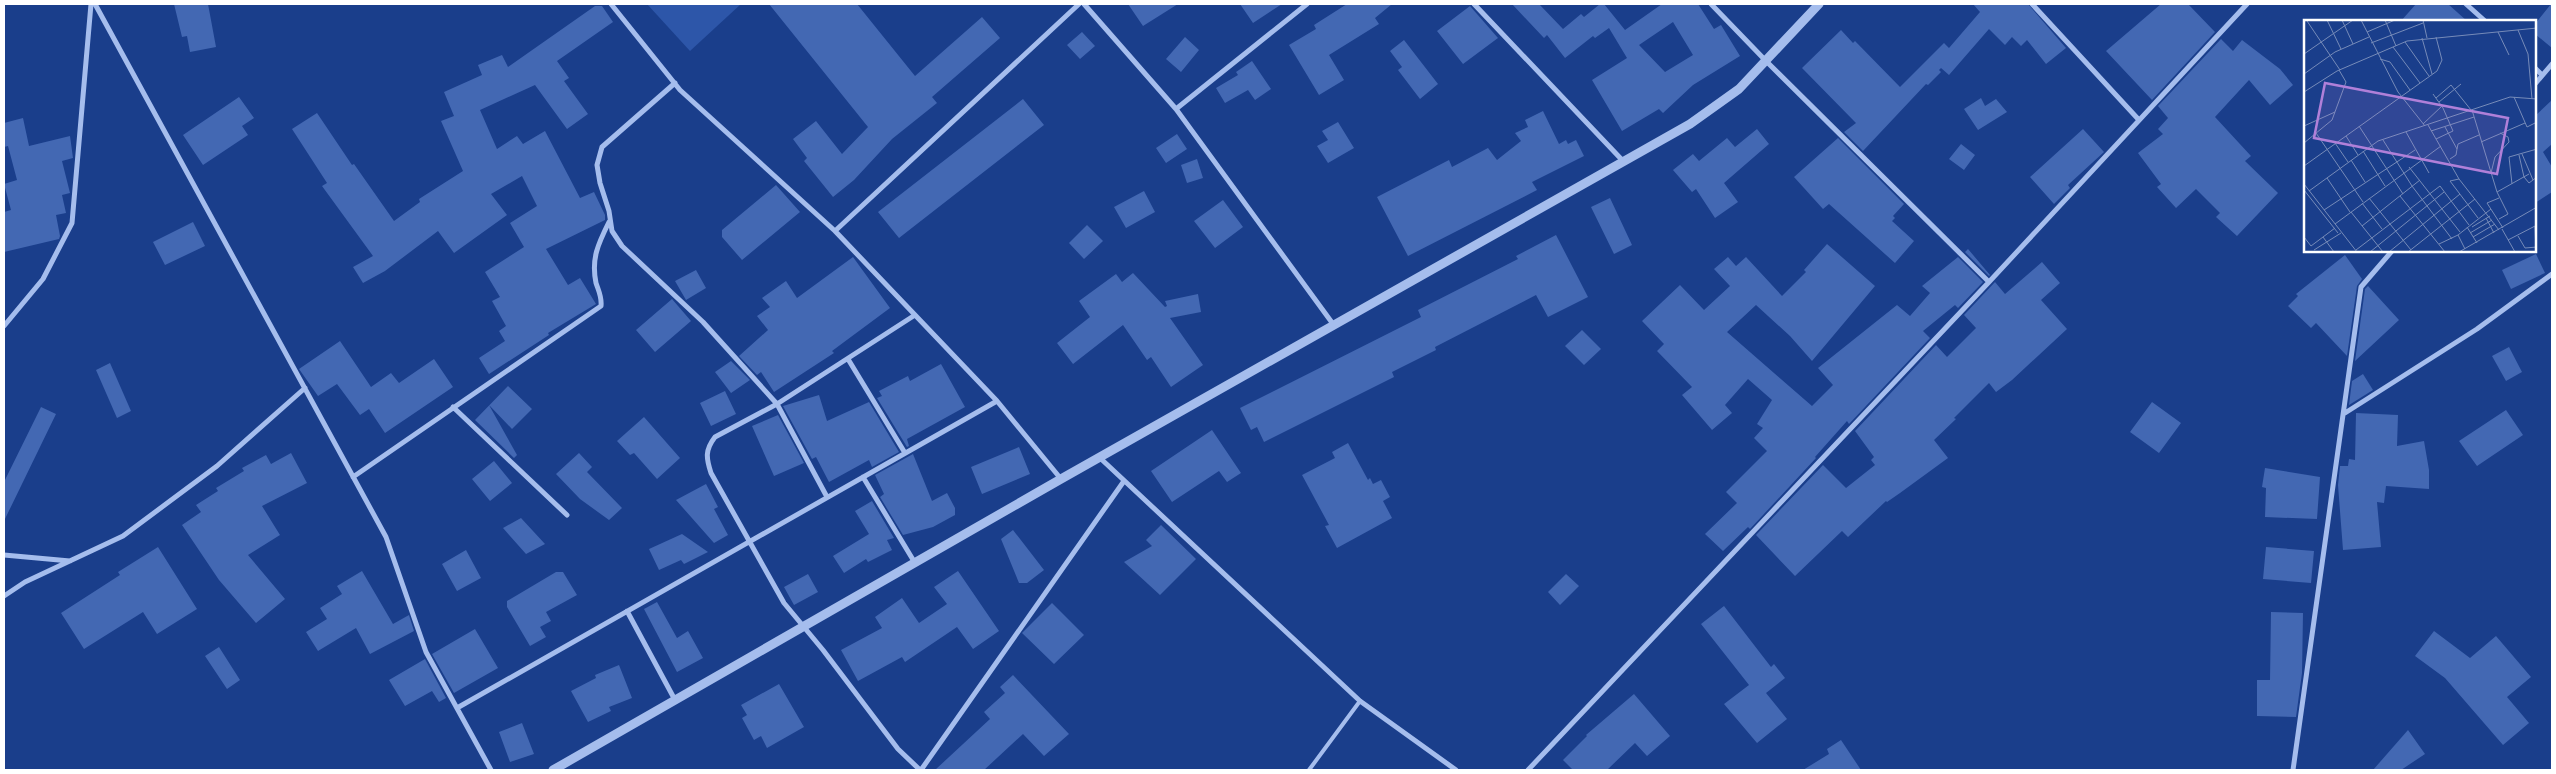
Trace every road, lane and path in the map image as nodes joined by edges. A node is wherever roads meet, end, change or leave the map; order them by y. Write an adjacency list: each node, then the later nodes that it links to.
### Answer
1 (91, 4): 30 (street)
2 (95, 4): 32 (street)
3 (611, 4): 18 (street)
4 (1079, 4): 24 (street)
5 (1084, 4): 20 (street)
6 (1307, 4): 20 (street)
7 (1474, 4): 22 (street)
8 (1711, 4): 14 (street)
9 (1819, 4): 14 (street)
10 (2032, 4): 21 (street)
11 (2247, 4): 21 (street)
12 (2466, 4): 13 (street)
13 (2484, 20)
14 (1766, 62): 22 (street); 27 (street)
15 (2552, 64): 17 (street)
16 (2536, 69): 17 (street)
17 (2542, 75): 19 (street)
18 (675, 83): 23 (street); 24 (street)
19 (2536, 83)
20 (1176, 109): 29 (street)
21 (2139, 120): 27 (street)
22 (1624, 162): 29 (street)
23 (609, 222): 34 (street); 35 (street)
24 (835, 231): 28 (street)
25 (2391, 252): 36 (street)
26 (2552, 274): 36 (street)
27 (1989, 282): 60 (street)
28 (915, 315): 31 (street); 33 (street)
29 (1333, 324): 38 (street)
30 (4, 326)
31 (848, 359): 34 (street); 37 (street)
32 (306, 388): 39 (street); 47 (street)
33 (997, 401): 37 (street); 41 (street)
34 (777, 404): 43 (street); 45 (street)
35 (453, 407): 39 (street); 44 (street)
36 (2345, 413): 61 (street)
37 (905, 453): 40 (street)
38 (1099, 457): 41 (street); 42 (street)
39 (353, 476): 54 (street)
40 (863, 477): 43 (street); 48 (street)
41 (1061, 479): 48 (street)
42 (1124, 481): 53 (street); 57 (street)
43 (827, 497): 45 (street)
44 (567, 515)
45 (750, 542): 50 (street); 51 (street)
46 (4, 555): 47 (street)
47 (70, 561): 49 (street)
48 (915, 563): 51 (street)
49 (4, 596)
50 (627, 611): 52 (street); 54 (street)
51 (804, 627): 52 (street); 57 (street)
52 (675, 701): 56 (street)
53 (1360, 701): 58 (lane); 59 (street)
54 (457, 708): 55 (street)
55 (491, 770)
56 (553, 770)
57 (920, 770)
58 (1309, 770)
59 (1456, 770)
60 (1528, 770)
61 (2293, 770)

